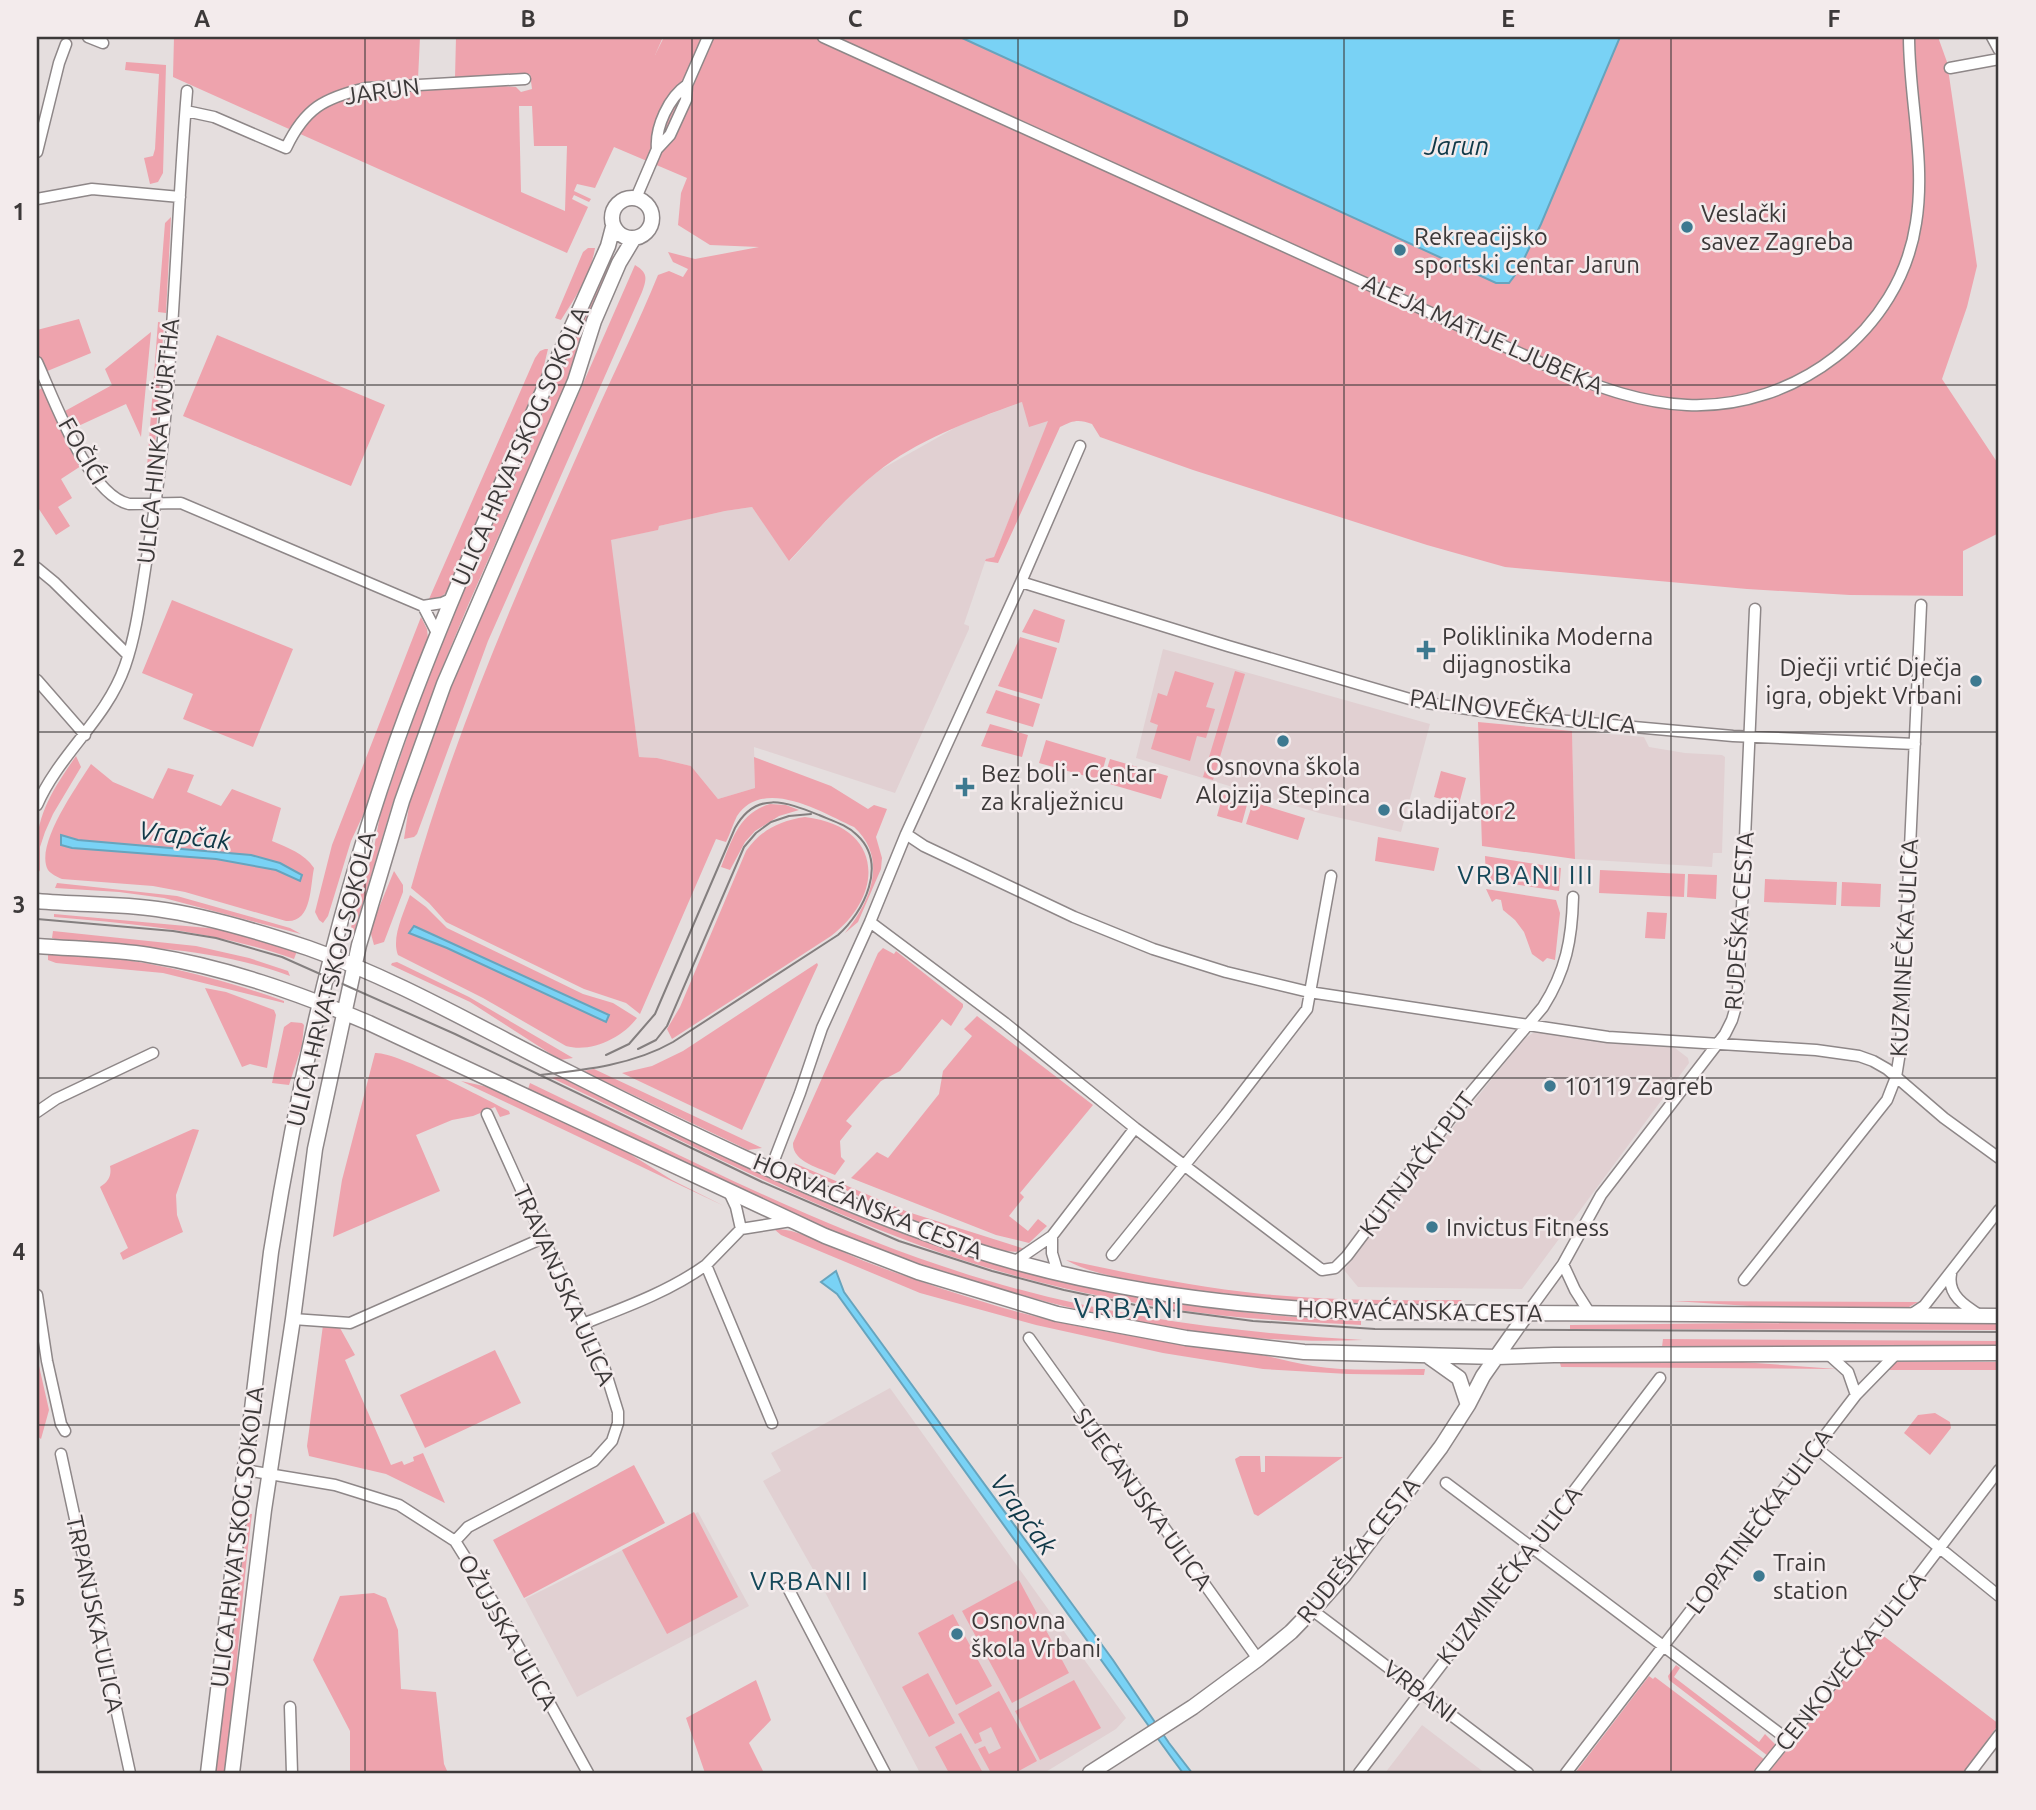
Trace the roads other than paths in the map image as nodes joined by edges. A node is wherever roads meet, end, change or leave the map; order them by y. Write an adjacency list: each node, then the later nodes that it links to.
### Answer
1 (88, 37): 7 (street)
2 (708, 37): 16 (street)
3 (823, 37): 4 (street, ALEJA MATIJE LJUBEKA)
4 (1909, 37)
5 (1992, 37): 8 (street)
6 (66, 44): 14 (street)
7 (103, 44)
8 (1999, 50)
9 (1999, 59): 10 (street)
10 (1950, 68)
11 (525, 79): 13 (street, JARUN)
12 (187, 91): 13 (street, ULICA HINKA WÜRTHA)
13 (186, 111): 15 (street, ULICA HINKA WÜRTHA)
14 (37, 152)
15 (180, 197): 17 (street); 22 (street, ULICA HINKA WÜRTHA)
16 (636, 198): 18 (street); 19 (street)
17 (37, 199)
18 (613, 227): 19 (street); 25 (street, ULICA HRVATSKOG SOKOLA)
19 (634, 238): 43 (street, ULICA HRVATSKOG SOKOLA)
20 (37, 362): 22 (street, FOČIĆI)
21 (1080, 446): 24 (street)
22 (156, 503): 27 (street, FOČIĆI); 30 (street, ULICA HINKA WÜRTHA)
23 (37, 568): 30 (street)
24 (1021, 582): 33 (street, PALINOVEČKA ULICA); 36 (street)
25 (453, 598): 27 (street); 29 (street, ULICA HRVATSKOG SOKOLA)
26 (1921, 605): 34 (street, KUZMINEČKA ULICA)
27 (423, 606): 29 (street)
28 (1755, 609): 33 (street, RUDEŠKA CESTA)
29 (438, 635): 42 (street, ULICA HRVATSKOG SOKOLA)
30 (128, 655): 32 (street, ULICA HINKA WÜRTHA)
31 (37, 680): 32 (street)
32 (85, 735): 35 (street, ULICA HINKA WÜRTHA)
33 (1751, 737): 34 (street, PALINOVEČKA ULICA); 48 (street, RUDEŠKA CESTA)
34 (1914, 744): 50 (street, KUZMINEČKA ULICA)
35 (37, 805)
36 (906, 834): 40 (street); 44 (street)
37 (1331, 876): 44 (street)
38 (1573, 897): 47 (street, KUTNJAČKI PUT)
39 (37, 901): 42 (street, HORVAĆANSKA CESTA)
40 (870, 922): 53 (street, KUTNJAČKI PUT); 56 (street)
41 (37, 946): 45 (street, HORVAĆANSKA CESTA)
42 (333, 958): 43 (street, HORVAĆANSKA CESTA); 45 (street, ULICA HRVATSKOG SOKOLA)
43 (354, 966): 46 (street, ULICA HRVATSKOG SOKOLA); 56 (street, HORVAĆANSKA CESTA)
44 (1310, 992): 47 (street); 55 (street)
45 (321, 1003): 46 (street, HORVAĆANSKA CESTA); 91 (street, ULICA HRVATSKOG SOKOLA)
46 (344, 1012): 57 (street, HORVAĆANSKA CESTA); 76 (street, ULICA HRVATSKOG SOKOLA)
47 (1530, 1025): 48 (street); 55 (street, KUTNJAČKI PUT)
48 (1717, 1045): 50 (street); 65 (street, RUDEŠKA CESTA)
49 (153, 1053): 51 (street)
50 (1896, 1077): 54 (street); 69 (street, KUZMINEČKA ULICA)
51 (37, 1112)
52 (488, 1114): 62 (street, TRAVANJSKA ULICA)
53 (1135, 1128): 55 (street, KUTNJAČKI PUT); 61 (street)
54 (1999, 1158)
55 (1185, 1166): 63 (street)
56 (771, 1168): 64 (street, HORVAĆANSKA CESTA)
57 (729, 1192): 59 (street, HORVAĆANSKA CESTA); 60 (street)
58 (1999, 1210): 67 (street)
59 (791, 1221): 60 (street); 82 (street, HORVAĆANSKA CESTA)
60 (741, 1230): 66 (street)
61 (1052, 1236): 64 (street); 68 (street)
62 (543, 1238): 76 (street); 77 (street, TRAVANJSKA ULICA)
63 (1112, 1255)
64 (1014, 1262): 68 (street, HORVAĆANSKA CESTA)
65 (1563, 1264): 71 (street, RUDEŠKA CESTA); 72 (street)
66 (706, 1265): 77 (street); 87 (street)
67 (1952, 1271): 73 (street); 74 (street)
68 (1058, 1273): 71 (street, HORVAĆANSKA CESTA)
69 (1744, 1280)
70 (37, 1295): 88 (street)
71 (1528, 1312): 72 (street, HORVAĆANSKA CESTA); 83 (street, RUDEŠKA CESTA)
72 (1589, 1312): 73 (street, HORVAĆANSKA CESTA)
73 (1909, 1316): 74 (street, HORVAĆANSKA CESTA)
74 (1981, 1316): 75 (street, HORVAĆANSKA CESTA)
75 (1999, 1316)
76 (293, 1320): 93 (street, ULICA HRVATSKOG SOKOLA)
77 (585, 1323): 95 (street, TRAVANJSKA ULICA)
78 (1029, 1338): 102 (street, SIJEČANJSKA ULICA)
79 (1999, 1353): 81 (street, HORVAĆANSKA CESTA)
80 (1828, 1354): 81 (street, HORVAĆANSKA CESTA); 83 (street, HORVAĆANSKA CESTA); 85 (street)
81 (1896, 1354): 85 (street, LOPATINEČKA ULICA)
82 (1428, 1356): 83 (street, HORVAĆANSKA CESTA); 86 (street)
83 (1497, 1357): 86 (street, RUDEŠKA CESTA)
84 (1660, 1378): 96 (street, KUZMINEČKA ULICA)
85 (1856, 1395): 89 (street, LOPATINEČKA ULICA)
86 (1468, 1405): 100 (street, RUDEŠKA CESTA)
87 (772, 1423)
88 (65, 1431)
89 (1815, 1447): 97 (street, CENKOVEČKA ULICA); 101 (street, LOPATINEČKA ULICA)
90 (61, 1454): 107 (street, TRPANJSKA ULICA)
91 (245, 1470): 93 (street, OŽUJSKA ULICA); 108 (street, ULICA HRVATSKOG SOKOLA)
92 (1999, 1470): 97 (street, CENKOVEČKA ULICA)
93 (269, 1474): 95 (street, OŽUJSKA ULICA); 109 (street, ULICA HRVATSKOG SOKOLA)
94 (1446, 1483): 96 (street)
95 (455, 1541): 111 (street, OŽUJSKA ULICA)
96 (1531, 1546): 101 (street); 103 (street, KUZMINEČKA ULICA)
97 (1940, 1548): 99 (street, CENKOVEČKA ULICA); 106 (street, CENKOVEČKA ULICA)
98 (788, 1588): 112 (street)
99 (1999, 1596)
100 (1312, 1610): 102 (street, RUDEŠKA CESTA); 103 (street, VRBANI)
101 (1663, 1647): 106 (street); 116 (street, LOPATINEČKA ULICA)
102 (1258, 1659): 113 (street, RUDEŠKA CESTA)
103 (1421, 1691): 114 (street, KUZMINEČKA ULICA); 115 (street, VRBANI)
104 (290, 1707): 110 (street)
105 (1999, 1735): 118 (street)
106 (1787, 1739): 117 (street, CENKOVEČKA ULICA)
107 (130, 1773)
108 (208, 1773)
109 (232, 1773)
110 (292, 1773)
111 (588, 1773)
112 (885, 1773)
113 (1090, 1773)
114 (1359, 1773)
115 (1528, 1773)
116 (1566, 1773)
117 (1760, 1773)
118 (1970, 1773)

